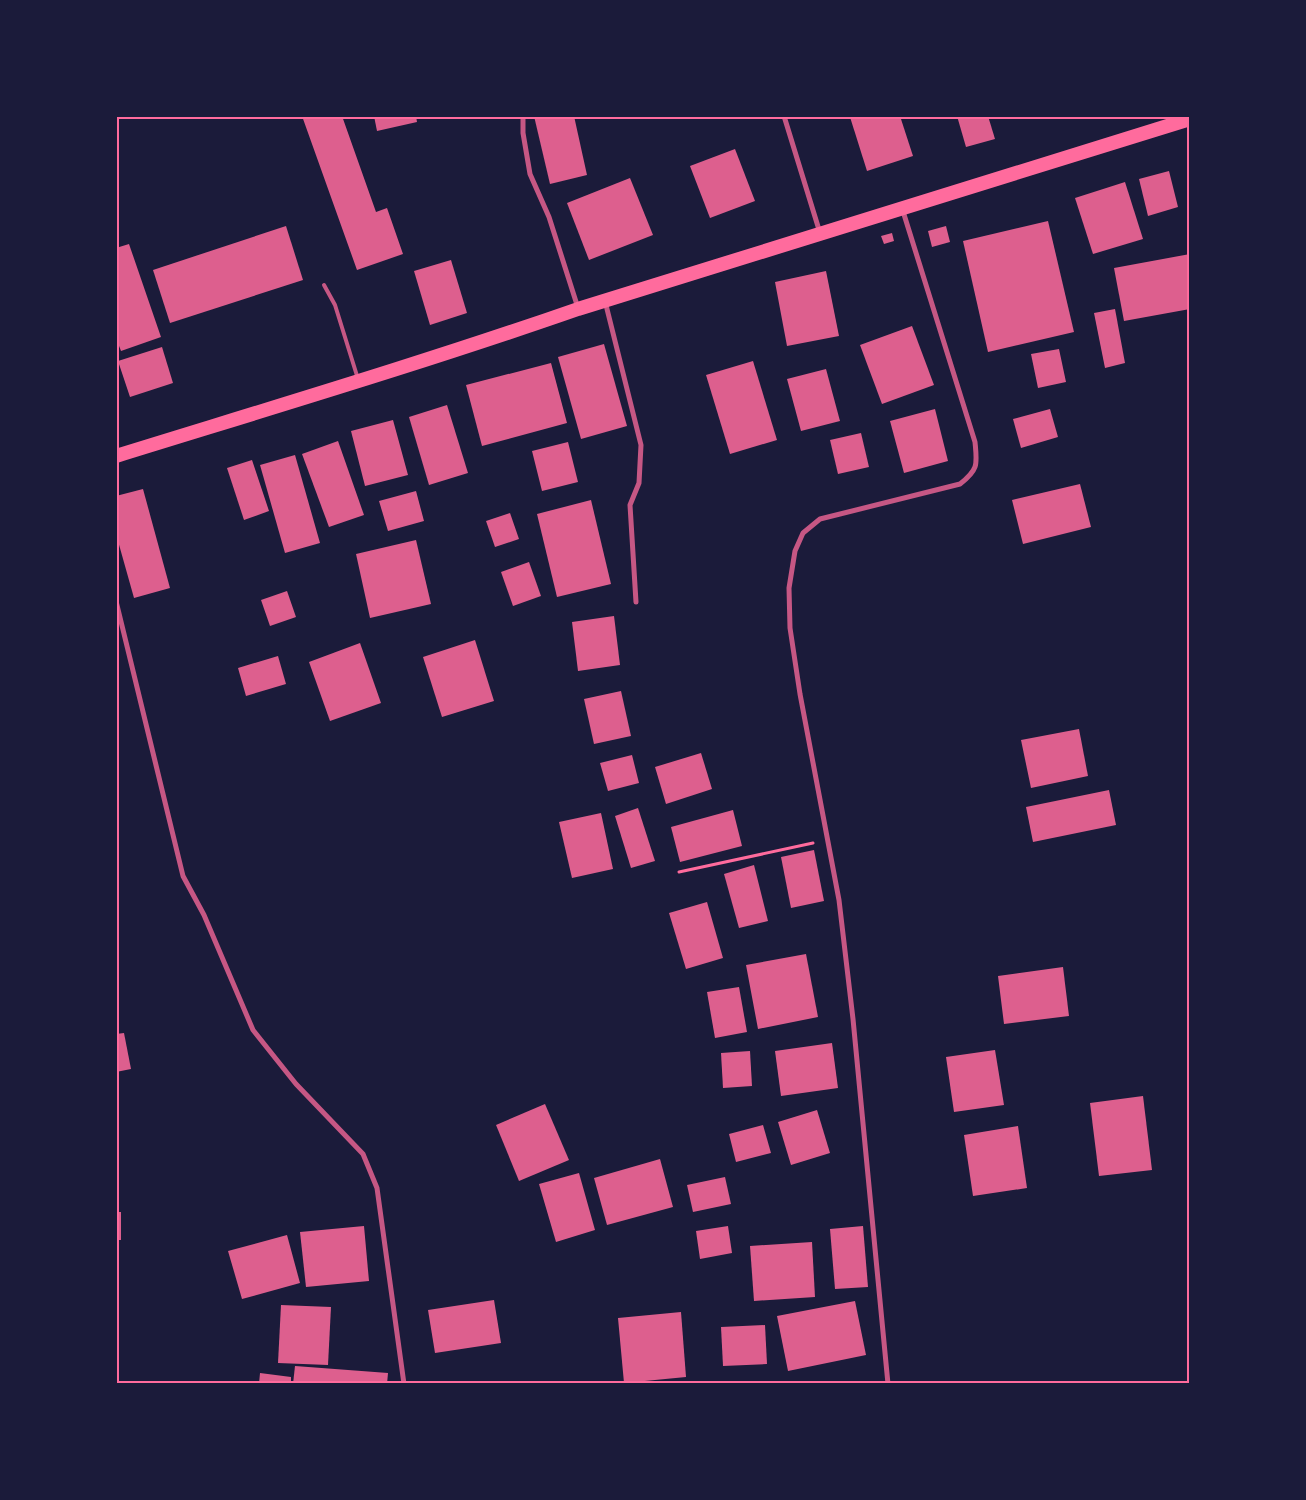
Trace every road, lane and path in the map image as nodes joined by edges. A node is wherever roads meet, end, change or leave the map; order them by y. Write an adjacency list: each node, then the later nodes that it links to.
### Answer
1 (523, 116): 8 (street)
2 (784, 116): 5 (street)
3 (1190, 119): 4 (highway)
4 (902, 208): 5 (highway); 16 (street)
5 (820, 234): 7 (highway)
6 (324, 285): 9 (lane)
7 (605, 301): 8 (highway); 12 (street)
8 (578, 309): 9 (highway)
9 (359, 380): 10 (highway)
10 (116, 456)
11 (116, 601): 15 (street)
12 (636, 602)
13 (816, 843): 14 (path)
14 (679, 872)
15 (404, 1384)
16 (888, 1384)

